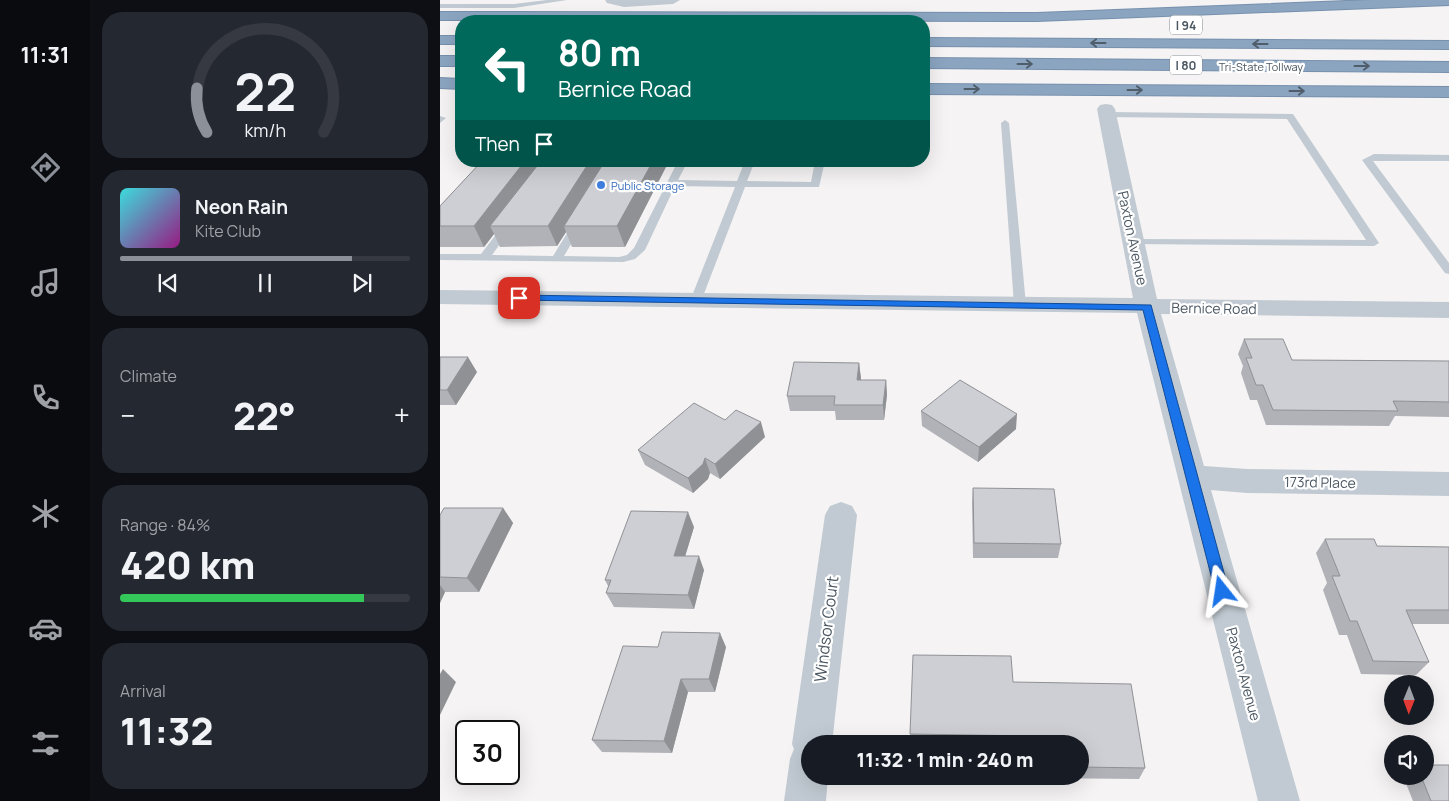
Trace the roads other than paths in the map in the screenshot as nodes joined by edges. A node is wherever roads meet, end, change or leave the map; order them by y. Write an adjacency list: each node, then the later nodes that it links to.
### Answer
1 (564, 0): 6 (lane)
2 (612, 0): 3 (street)
3 (673, 0)
4 (1247, 0): 7 (highway)
5 (1449, 1): 11 (highway)
6 (440, 6)
7 (909, 15)
8 (1449, 15): 12 (highway)
9 (440, 16): 10 (highway)
10 (455, 16)
11 (930, 17)
12 (1390, 18)
13 (1193, 25): 16 (highway, I 94)
14 (440, 29): 15 (highway)
15 (455, 29)
16 (930, 30)
17 (440, 40): 18 (highway)
18 (455, 40)
19 (930, 42): 20 (highway, Tri-State Tollway / I 80, one-way to 19)
20 (1449, 45)
21 (440, 61): 22 (highway)
22 (455, 61)
23 (930, 64): 24 (highway, Tri-State Tollway / I 80, one-way to 24)
24 (1449, 67)
25 (440, 85): 26 (highway)
26 (455, 85)
27 (930, 89): 28 (highway, one-way to 28)
28 (1449, 92)
29 (1107, 112): 39 (street, Paxton Avenue); 39 (lane)
30 (1005, 123): 46 (lane)
31 (1449, 158): 43 (lane)
32 (680, 167): 35 (lane)
33 (748, 167): 36 (lane)
34 (819, 167): 36 (lane)
35 (672, 184): 36 (lane); 42 (lane)
36 (741, 184): 45 (lane)
37 (518, 213): 41 (lane)
38 (582, 218): 42 (lane)
39 (1134, 242): 47 (street, Paxton Avenue)
40 (440, 257): 41 (lane)
41 (484, 258): 42 (lane)
42 (556, 259)
43 (1449, 271)
44 (440, 297): 45 (street, Bernice Road)
45 (696, 301): 46 (street, Bernice Road)
46 (1020, 306): 47 (street, Bernice Road)
47 (1147, 307): 48 (street, Bernice Road); 49 (street, Paxton Avenue)
48 (1449, 310)
49 (1191, 477): 50 (street, 173rd Place); 55 (street, Paxton Avenue)
50 (1449, 484)
51 (841, 515): 52 (street, Windsor Court)
52 (813, 735)
53 (807, 785): 54 (street)
54 (805, 801)
55 (1279, 801)

